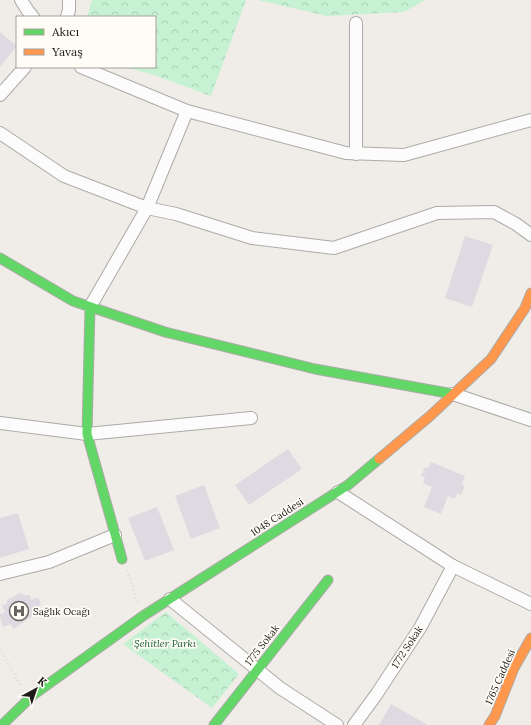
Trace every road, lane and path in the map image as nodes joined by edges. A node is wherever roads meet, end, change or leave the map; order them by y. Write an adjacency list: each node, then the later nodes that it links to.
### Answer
1 (21, 0): 3 (street)
2 (69, 0): 4 (street)
3 (32, 16)
4 (67, 16)
5 (356, 23): 12 (street)
6 (24, 68): 8 (street)
7 (83, 68): 9 (street)
8 (0, 95)
9 (187, 111): 12 (street); 13 (street)
10 (531, 120): 12 (street)
11 (0, 133): 13 (street)
12 (356, 154)
13 (147, 208): 14 (street); 17 (street)
14 (531, 235)
15 (0, 258): 17 (street)
16 (530, 296): 18 (street, 1048 Caddesi)
17 (90, 306): 18 (street); 22 (street)
18 (453, 394): 20 (street); 23 (street, 1048 Caddesi)
19 (251, 418): 22 (street)
20 (531, 420)
21 (0, 423): 22 (street)
22 (87, 434): 24 (street)
23 (338, 492): 26 (street); 29 (street, 1048 Caddesi)
24 (116, 534): 25 (street); 27 (street)
25 (122, 559): 31 (path)
26 (453, 566): 30 (street); 39 (street, 1772 Sokak)
27 (0, 574)
28 (328, 580): 34 (street, 1775 Sokak)
29 (170, 599): 31 (street, 1048 Caddesi); 34 (street)
30 (531, 604)
31 (143, 616): 35 (street, 1048 Caddesi)
32 (531, 638): 40 (street, 1765 Caddesi)
33 (0, 649): 35 (path)
34 (257, 669): 37 (street, 1775 Sokak); 38 (street)
35 (29, 699): 36 (street, 1048 Caddesi)
36 (2, 725)
37 (214, 725)
38 (337, 725)
39 (354, 725)
40 (489, 725)

